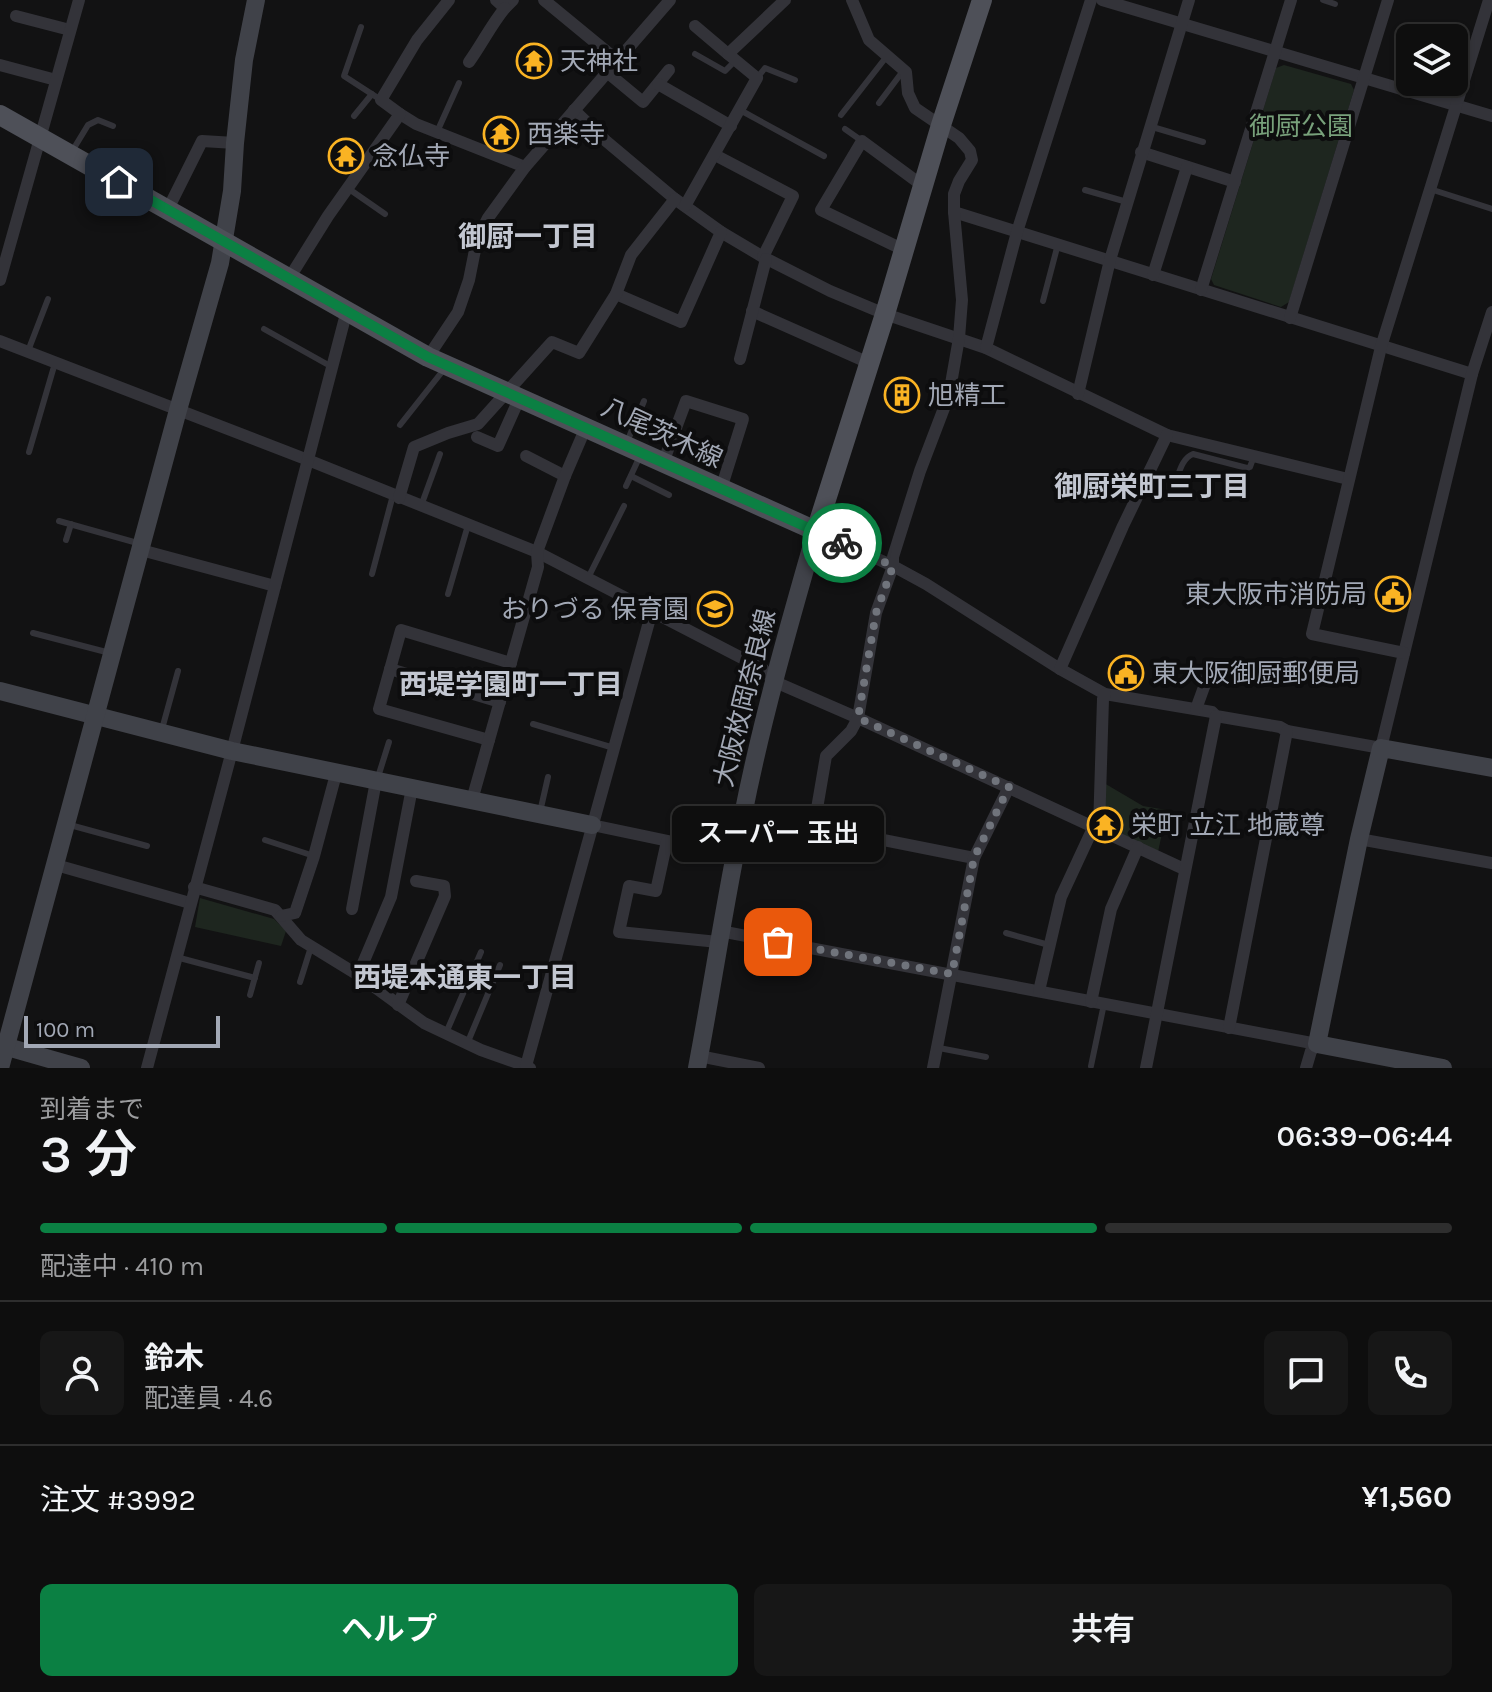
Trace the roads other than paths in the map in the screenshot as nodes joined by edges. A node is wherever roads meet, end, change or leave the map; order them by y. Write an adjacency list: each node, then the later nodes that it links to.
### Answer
1 (79, 0): 22 (street)
2 (256, 0): 58 (street)
3 (449, 0): 39 (street)
4 (544, 0): 27 (street)
5 (670, 0): 27 (street)
6 (785, 0): 26 (street)
7 (852, 0): 25 (street)
8 (982, 0): 49 (main road)
9 (1091, 0): 77 (street)
10 (1102, 0): 19 (street)
11 (1189, 0): 19 (street)
12 (1291, 0): 23 (street)
13 (1323, 0): 17 (lane)
14 (1388, 0): 34 (street)
15 (1489, 0): 41 (street)
16 (505, 3): 28 (street)
17 (1335, 4)
18 (16, 16): 22 (street)
19 (1182, 23): 23 (street); 52 (street)
20 (695, 26): 26 (street)
21 (361, 27): 39 (lane)
22 (70, 30): 35 (street)
23 (1275, 52): 34 (street); 65 (street)
24 (695, 54): 26 (lane)
25 (887, 56): 31 (street); 46 (lane)
26 (732, 57): 33 (street)
27 (618, 61): 32 (street)
28 (469, 62)
29 (0, 65): 35 (street)
30 (669, 70): 38 (street)
31 (903, 70): 40 (lane); 49 (street)
32 (608, 73): 38 (street); 42 (street)
33 (757, 78): 36 (lane); 43 (street)
34 (1364, 79): 41 (street); 94 (street)
35 (56, 80): 55 (street)
36 (795, 80)
37 (459, 83): 54 (lane)
38 (658, 84): 51 (street)
39 (377, 97): 44 (street); 47 (lane)
40 (879, 103)
41 (1457, 105): 48 (street); 68 (street)
42 (574, 110): 63 (street); 70 (street)
43 (740, 110): 51 (street); 62 (lane)
44 (400, 114): 54 (street); 67 (street)
45 (0, 115): 55 (main road, 八尾茨木線)
46 (841, 115)
47 (354, 116)
48 (1492, 116)
49 (941, 125): 66 (main road); 74 (street)
50 (113, 126): 60 (lane)
51 (731, 126): 61 (street)
52 (1149, 126): 57 (lane); 59 (street)
53 (845, 129): 56 (lane)
54 (437, 132): 63 (street)
55 (39, 137): 60 (main road, 八尾茨木線); 85 (street)
56 (862, 141): 66 (street); 80 (street)
57 (1203, 142)
58 (235, 143): 72 (street); 78 (street)
59 (1141, 152): 64 (street); 71 (street)
60 (70, 154): 72 (main road, 八尾茨木線)
61 (715, 155): 70 (street); 81 (street)
62 (824, 156)
63 (525, 167): 103 (street)
64 (1187, 167): 65 (street); 83 (street)
65 (1235, 182): 86 (street)
66 (923, 186): 80 (main road)
67 (348, 188): 75 (lane); 84 (street)
68 (1430, 189): 73 (lane); 98 (street)
69 (1085, 190): 71 (lane)
70 (680, 202): 76 (street); 87 (street)
71 (1127, 202): 82 (street)
72 (168, 209): 78 (main road, 八尾茨木線)
73 (1492, 209)
74 (954, 212): 77 (street); 96 (street)
75 (385, 214)
76 (721, 232): 81 (street); 87 (street)
77 (1017, 232): 79 (street); 99 (street)
78 (224, 241): 84 (main road, 八尾茨木線); 110 (street)
79 (1058, 244): 82 (street); 89 (lane)
80 (904, 250): 93 (main road)
81 (764, 258): 91 (street); 93 (street)
82 (1110, 260): 83 (street); 108 (street)
83 (1153, 275): 86 (street)
84 (290, 277): 90 (main road, 八尾茨木線)
85 (0, 280)
86 (1201, 290): 94 (street)
87 (616, 294): 107 (street)
88 (48, 299): 100 (lane)
89 (1043, 301)
90 (347, 310): 103 (main road, 八尾茨木線); 105 (street)
91 (752, 311): 101 (street); 104 (street)
92 (1492, 312): 106 (street)
93 (885, 314): 96 (street); 104 (main road)
94 (1290, 318): 98 (street)
95 (264, 329): 105 (lane)
96 (959, 338): 99 (street); 139 (street)
97 (0, 341): 100 (street)
98 (1381, 347): 106 (street); 124 (street)
99 (986, 348): 108 (street)
100 (28, 351): 102 (street)
101 (740, 359)
102 (55, 361): 110 (street); 116 (lane)
103 (438, 361): 107 (main road, 八尾茨木線); 111 (lane)
104 (869, 363): 135 (main road)
105 (332, 367): 120 (street)
106 (1472, 374): 146 (street)
107 (514, 394): 112 (main road, 八尾茨木線); 114 (street); 129 (street)
108 (1078, 394): 113 (street)
109 (644, 401): 115 (lane)
110 (178, 410): 120 (street); 137 (street)
111 (400, 425)
112 (586, 427): 115 (main road, 八尾茨木線); 122 (street)
113 (1167, 435): 119 (street); 150 (street)
114 (477, 437)
115 (634, 449): 121 (main road, 八尾茨木線); 123 (lane)
116 (29, 452)
117 (440, 454): 130 (lane)
118 (526, 456): 122 (street)
119 (1254, 456): 124 (street); 125 (lane)
120 (308, 460): 129 (street); 142 (street)
121 (663, 463): 127 (main road, 八尾茨木線); 127 (street)
122 (565, 476): 138 (street)
123 (631, 476): 126 (lane); 128 (lane)
124 (1348, 479): 146 (street)
125 (1175, 484)
126 (626, 486)
127 (721, 489): 135 (main road, 八尾茨木線)
128 (669, 495)
129 (396, 496): 130 (street); 140 (lane)
130 (421, 506): 134 (street)
131 (624, 506): 141 (lane)
132 (59, 521): 133 (lane)
133 (71, 524): 136 (lane); 137 (lane)
134 (468, 525): 138 (street); 143 (lane)
135 (816, 531): 139 (street); 153 (street, 大阪枚岡奈良線)
136 (66, 540)
137 (142, 547): 142 (street); 147 (street)
138 (537, 552): 141 (street); 148 (street)
139 (893, 566): 150 (street); 160 (street)
140 (372, 574)
141 (588, 578): 144 (street)
142 (275, 586): 168 (street)
143 (448, 594)
144 (652, 611): 153 (street); 166 (street)
145 (33, 633): 147 (lane)
146 (1404, 653): 167 (street)
147 (113, 654): 159 (street)
148 (511, 663): 149 (street); 156 (street)
149 (390, 669): 156 (street); 164 (street)
150 (1060, 669): 155 (street)
151 (178, 671): 163 (lane)
152 (1208, 676): 157 (street)
153 (773, 681): 160 (street); 176 (street, 大阪枚岡奈良線)
154 (0, 691): 159 (street)
155 (1105, 694): 157 (street); 181 (street)
156 (500, 702): 164 (street)
157 (1196, 709): 158 (street)
158 (1216, 716): 162 (street); 192 (street)
159 (96, 717): 163 (street); 178 (street)
160 (858, 718): 173 (street); 180 (street)
161 (533, 724): 166 (lane)
162 (1287, 731): 167 (street); 215 (street)
163 (161, 733): 168 (street)
164 (489, 740): 175 (street)
165 (389, 742): 172 (lane)
166 (614, 748): 179 (street)
167 (1381, 748): 169 (street); 182 (street)
168 (232, 751): 170 (street); 194 (street)
169 (1492, 768)
170 (336, 774): 172 (street); 188 (street)
171 (548, 777): 177 (lane)
172 (376, 781): 174 (street); 196 (street)
173 (1009, 787): 181 (street); 189 (street)
174 (412, 788): 175 (street); 207 (street)
175 (472, 800): 177 (street)
176 (743, 812): 180 (street); 187 (street, 大阪枚岡奈良線)
177 (539, 814): 179 (street)
178 (67, 824): 185 (lane); 191 (street)
179 (592, 825): 184 (street); 224 (street)
180 (814, 826): 189 (street)
181 (1096, 828): 186 (street); 200 (street)
182 (1359, 839): 190 (street); 218 (street)
183 (265, 840): 188 (lane)
184 (667, 841): 187 (street); 199 (street)
185 (147, 846)
186 (1138, 847): 192 (street); 212 (street)
187 (735, 855): 199 (street, 大阪枚岡奈良線)
188 (314, 856): 197 (street)
189 (974, 858): 206 (street)
190 (1492, 863)
191 (56, 865): 195 (street); 219 (street)
192 (1184, 869): 214 (street)
193 (416, 881): 213 (street)
194 (194, 887): 195 (street); 197 (street)
195 (190, 903): 203 (street)
196 (352, 909)
197 (281, 916): 201 (street)
198 (1006, 933): 200 (lane)
199 (719, 936): 206 (street); 222 (street, 大阪枚岡奈良線)
200 (1049, 945): 210 (street)
201 (311, 946): 207 (street); 209 (lane)
202 (481, 952): 216 (lane)
203 (176, 957): 208 (lane); 227 (street)
204 (259, 963): 208 (lane)
205 (500, 965): 217 (lane)
206 (952, 974): 210 (street); 220 (street)
207 (358, 975): 213 (street)
208 (255, 978): 211 (lane)
209 (300, 982)
210 (1039, 991): 212 (street)
211 (250, 995)
212 (1098, 1003): 214 (street); 223 (lane)
213 (398, 1005): 216 (street)
214 (1157, 1014): 215 (street); 230 (street)
215 (1229, 1028): 218 (street)
216 (446, 1033): 217 (street)
217 (467, 1044): 224 (street)
218 (1317, 1044): 231 (street); 232 (street)
219 (3, 1046): 225 (street); 226 (street)
220 (937, 1048): 221 (lane); 229 (street)
221 (986, 1057)
222 (698, 1062): 228 (street)
223 (1091, 1066)
224 (528, 1067)
225 (0, 1068)
226 (81, 1068)
227 (147, 1068)
228 (759, 1068)
229 (933, 1068)
230 (1146, 1068)
231 (1306, 1068)
232 (1443, 1068)

